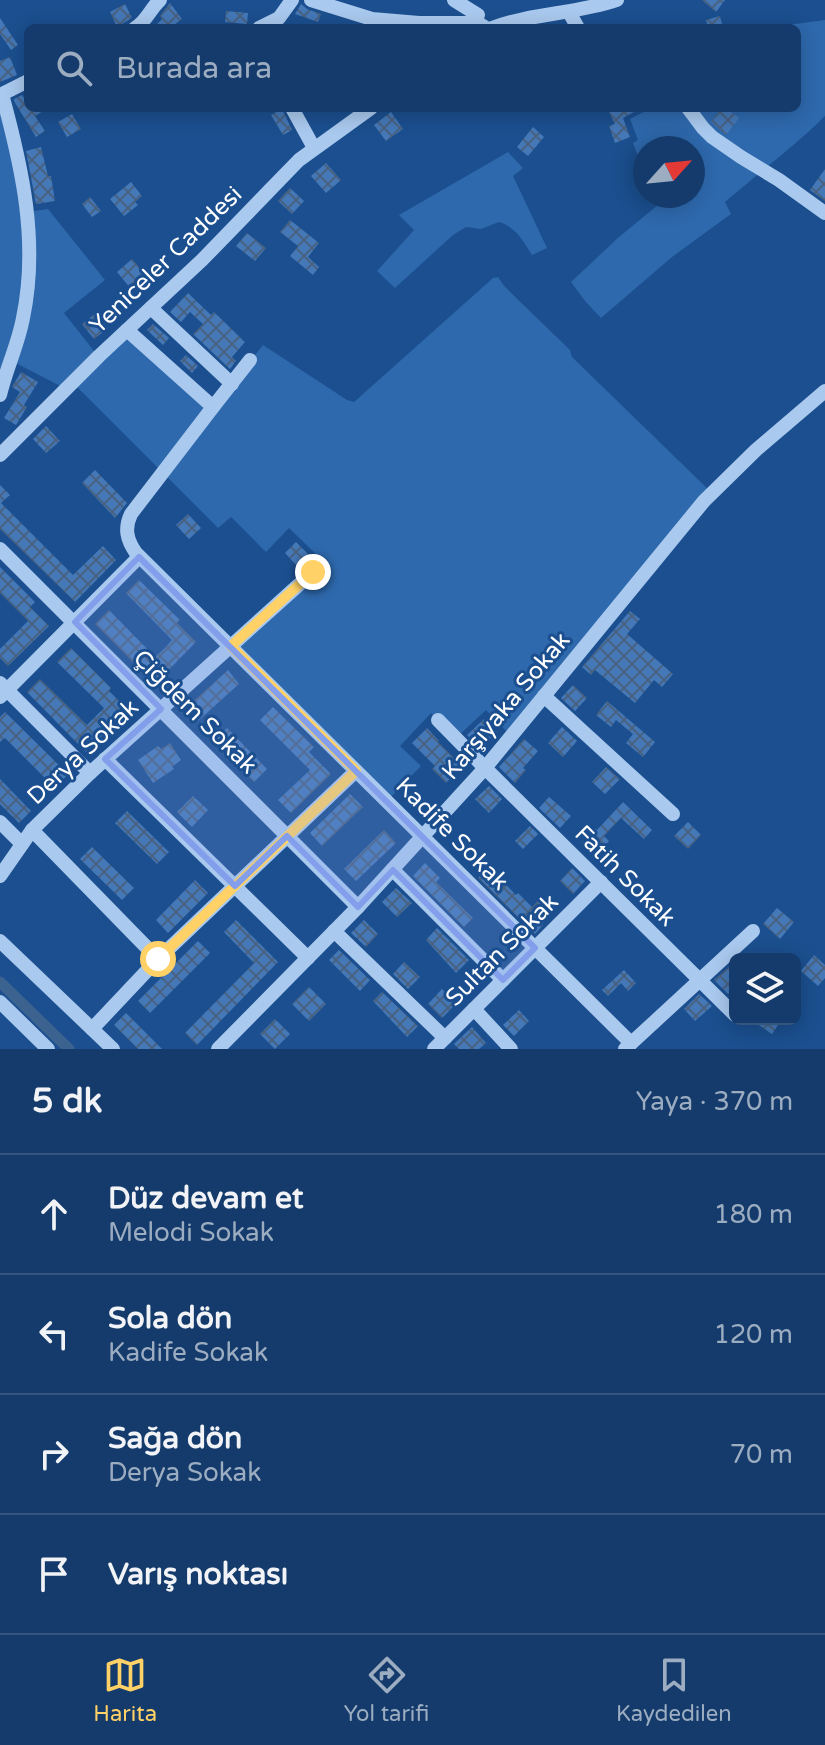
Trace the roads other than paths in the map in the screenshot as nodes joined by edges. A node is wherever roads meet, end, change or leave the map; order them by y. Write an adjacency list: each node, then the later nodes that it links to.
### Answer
1 (292, 0): 10 (street)
2 (311, 0): 6 (street)
3 (454, 0): 8 (street)
4 (617, 0): 7 (street)
5 (153, 3): 9 (street)
6 (329, 3): 8 (street)
7 (569, 12): 8 (street); 11 (street)
8 (482, 19)
9 (140, 24)
10 (267, 24)
11 (576, 24)
12 (24, 83): 13 (street)
13 (2, 94): 24 (street)
14 (294, 112): 17 (street)
15 (365, 112): 17 (street, Yeniceler Caddesi)
16 (691, 112): 18 (street)
17 (314, 148): 19 (street, Yeniceler Caddesi)
18 (825, 213)
19 (151, 308): 20 (street, Yeniceler Caddesi); 22 (street)
20 (127, 330): 25 (street); 26 (street, Yeniceler Caddesi)
21 (250, 360): 22 (street)
22 (232, 384): 25 (street)
23 (825, 391): 33 (street, Karşıyaka Sokak)
24 (0, 395)
25 (213, 407): 28 (street)
26 (0, 455)
27 (0, 549): 30 (street, Çiğdem Sokak)
28 (139, 557): 30 (street); 31 (street, Kadife Sokak)
29 (313, 572): 31 (street, Derya Sokak)
30 (75, 622): 32 (street); 34 (street, Çiğdem Sokak)
31 (231, 646): 34 (street, Derya Sokak); 38 (street, Kadife Sokak)
32 (2, 690): 39 (street)
33 (544, 696): 37 (street, Karşıyaka Sokak); 40 (street)
34 (161, 709): 36 (street, Derya Sokak); 43 (street, Çiğdem Sokak)
35 (438, 720): 37 (street, Fatih Sokak)
36 (105, 759): 39 (street, Derya Sokak); 49 (street)
37 (485, 768): 44 (street, Karşıyaka Sokak); 48 (street, Fatih Sokak)
38 (356, 771): 43 (street); 44 (street, Kadife Sokak)
39 (90, 773): 42 (street, Derya Sokak)
40 (673, 814)
41 (0, 822): 45 (street)
42 (32, 830): 45 (street, Derya Sokak); 56 (street)
43 (287, 836): 49 (street); 50 (street, Çiğdem Sokak)
44 (424, 836): 46 (street, Karşıyaka Sokak); 54 (street, Kadife Sokak)
45 (22, 844): 47 (street, Derya Sokak)
46 (393, 870): 50 (street, Karşıyaka Sokak); 57 (street)
47 (0, 876)
48 (601, 882): 54 (street, Sultan Sokak); 58 (street, Fatih Sokak)
49 (235, 886): 55 (street); 56 (street)
50 (358, 907): 51 (street, Karşıyaka Sokak)
51 (334, 931): 55 (street, Karşıyaka Sokak); 63 (street)
52 (753, 931): 58 (street)
53 (0, 941): 62 (street)
54 (535, 948): 57 (street, Sultan Sokak); 64 (street, Kadife Sokak)
55 (308, 958): 67 (street, Karşıyaka Sokak)
56 (158, 959): 62 (street)
57 (503, 980): 60 (street, Sultan Sokak)
58 (700, 980): 61 (street, Fatih Sokak); 64 (street)
59 (2, 1008): 65 (street)
60 (474, 1009): 63 (street, Sultan Sokak); 68 (street)
61 (729, 1009)
62 (92, 1029): 66 (street)
63 (440, 1044)
64 (628, 1046)
65 (48, 1049)
66 (113, 1049)
67 (218, 1049)
68 (511, 1049)

